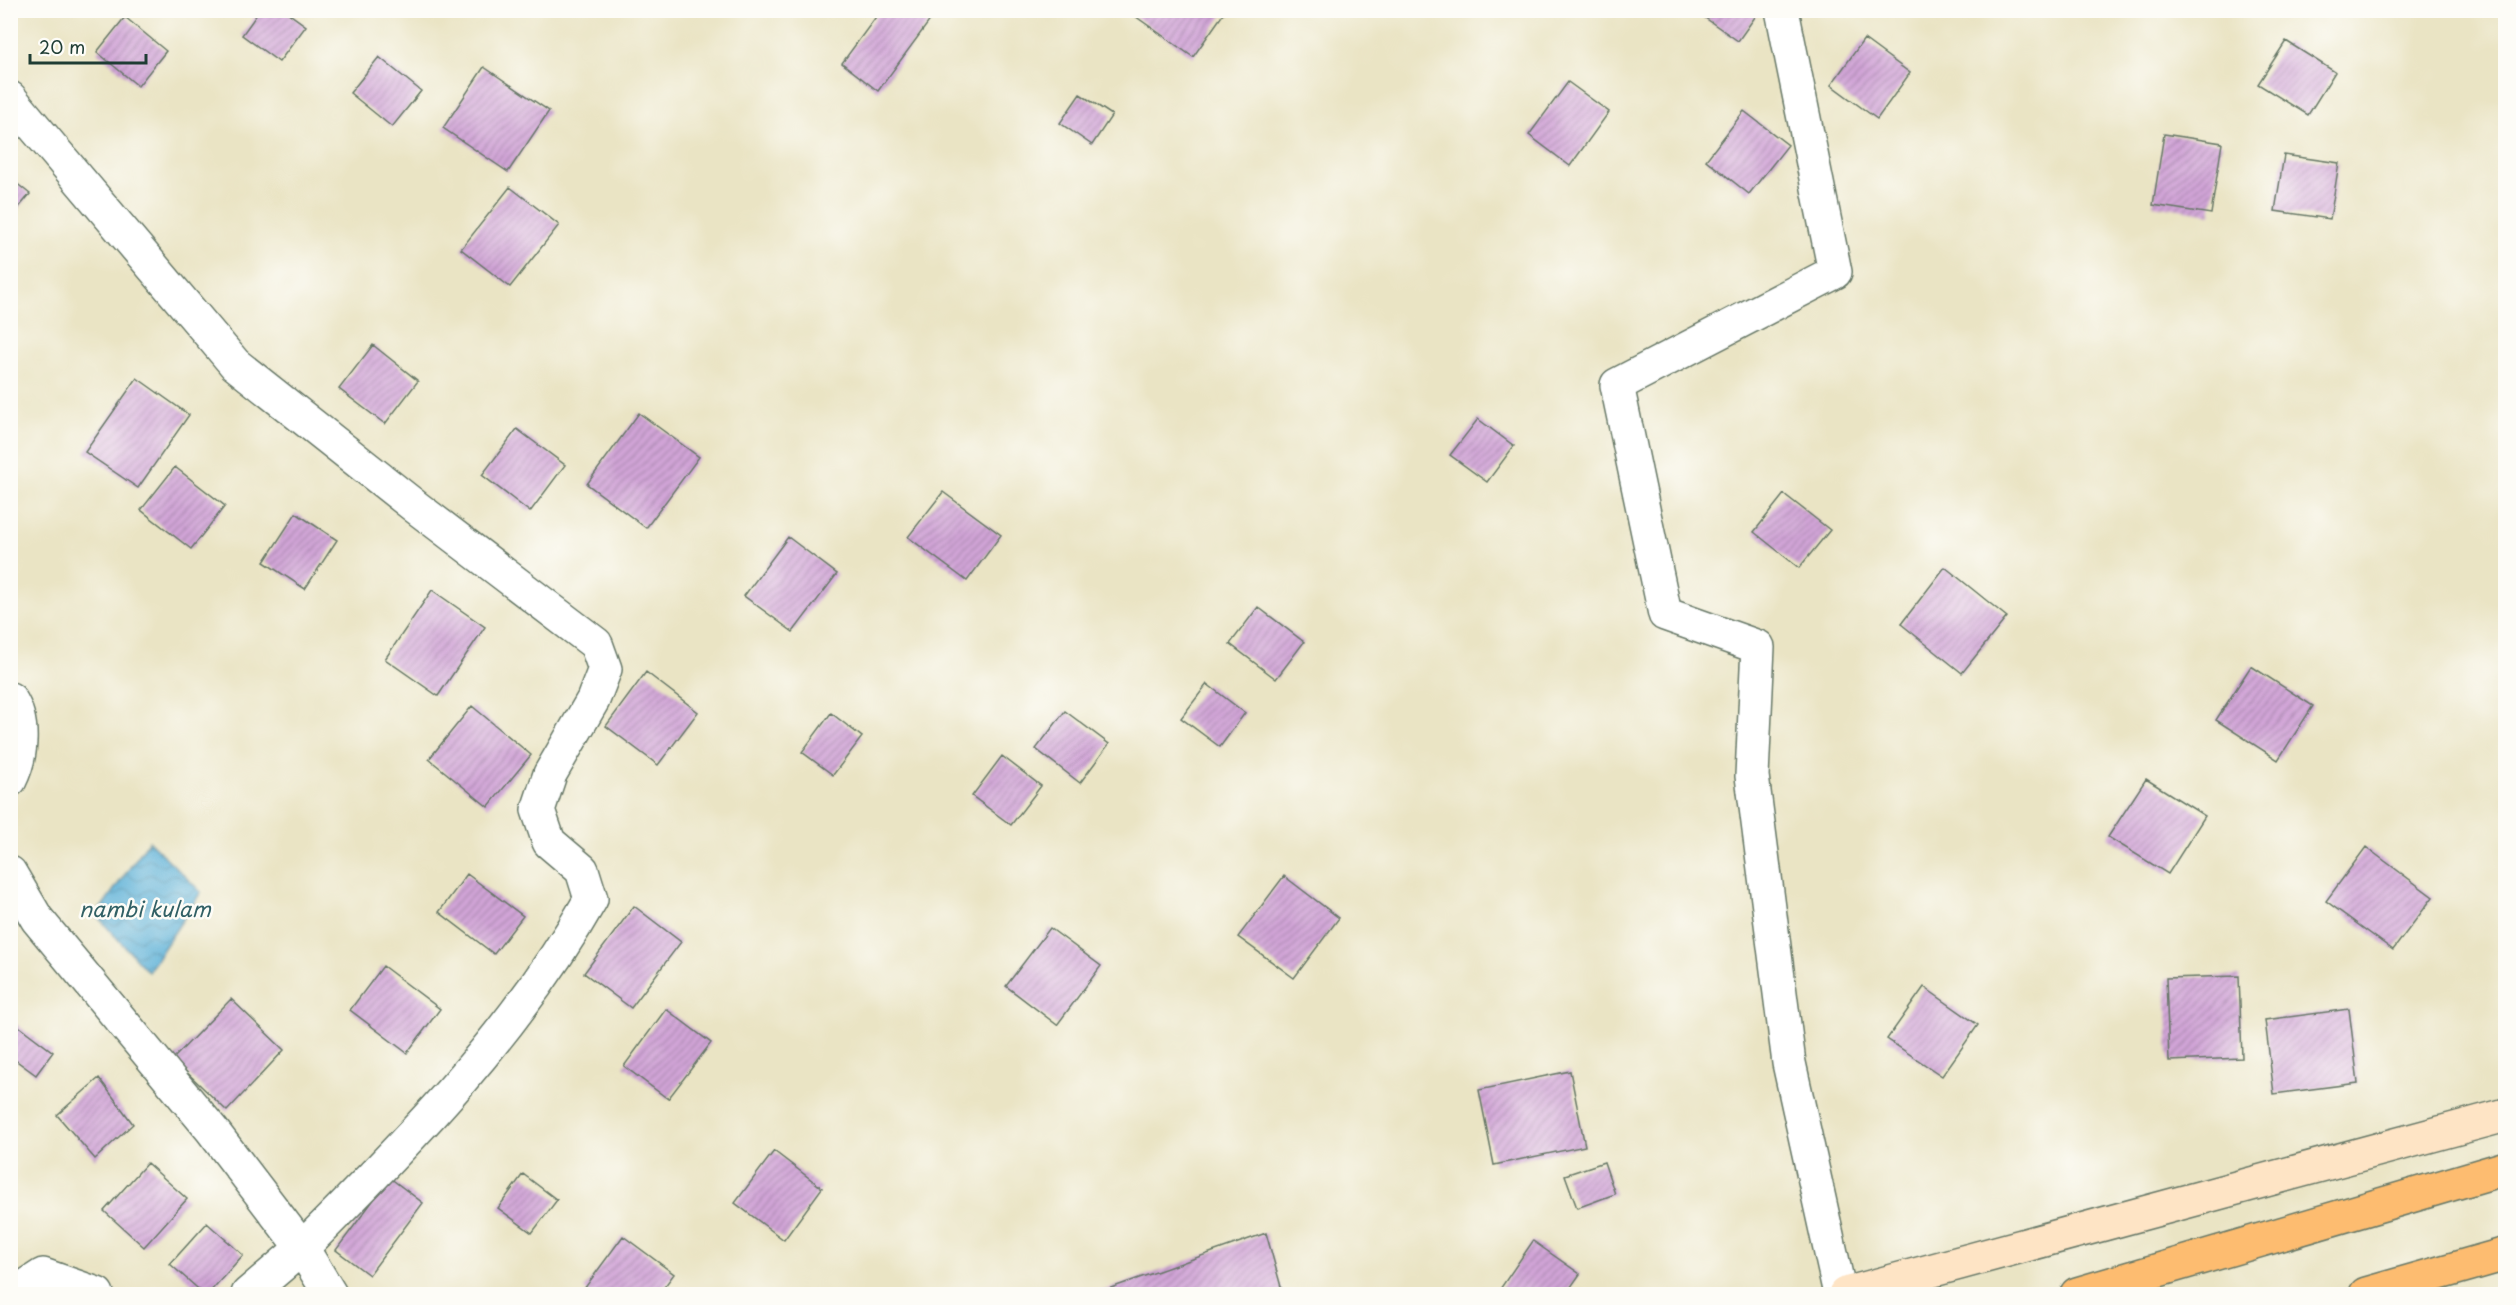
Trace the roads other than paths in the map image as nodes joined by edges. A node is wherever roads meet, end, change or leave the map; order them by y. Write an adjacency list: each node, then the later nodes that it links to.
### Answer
1 (1782, 10): 14 (street)
2 (10, 98): 8 (street)
3 (10, 699): 4 (street)
4 (10, 780)
5 (10, 873): 8 (street)
6 (2505, 1115): 15 (street)
7 (2505, 1168): 16 (highway)
8 (302, 1248): 12 (street); 13 (street)
9 (2505, 1254): 17 (highway)
10 (14, 1294): 11 (street)
11 (98, 1294)
12 (248, 1294)
13 (330, 1294)
14 (1840, 1294)
15 (1845, 1294)
16 (2077, 1294)
17 (2366, 1294)

